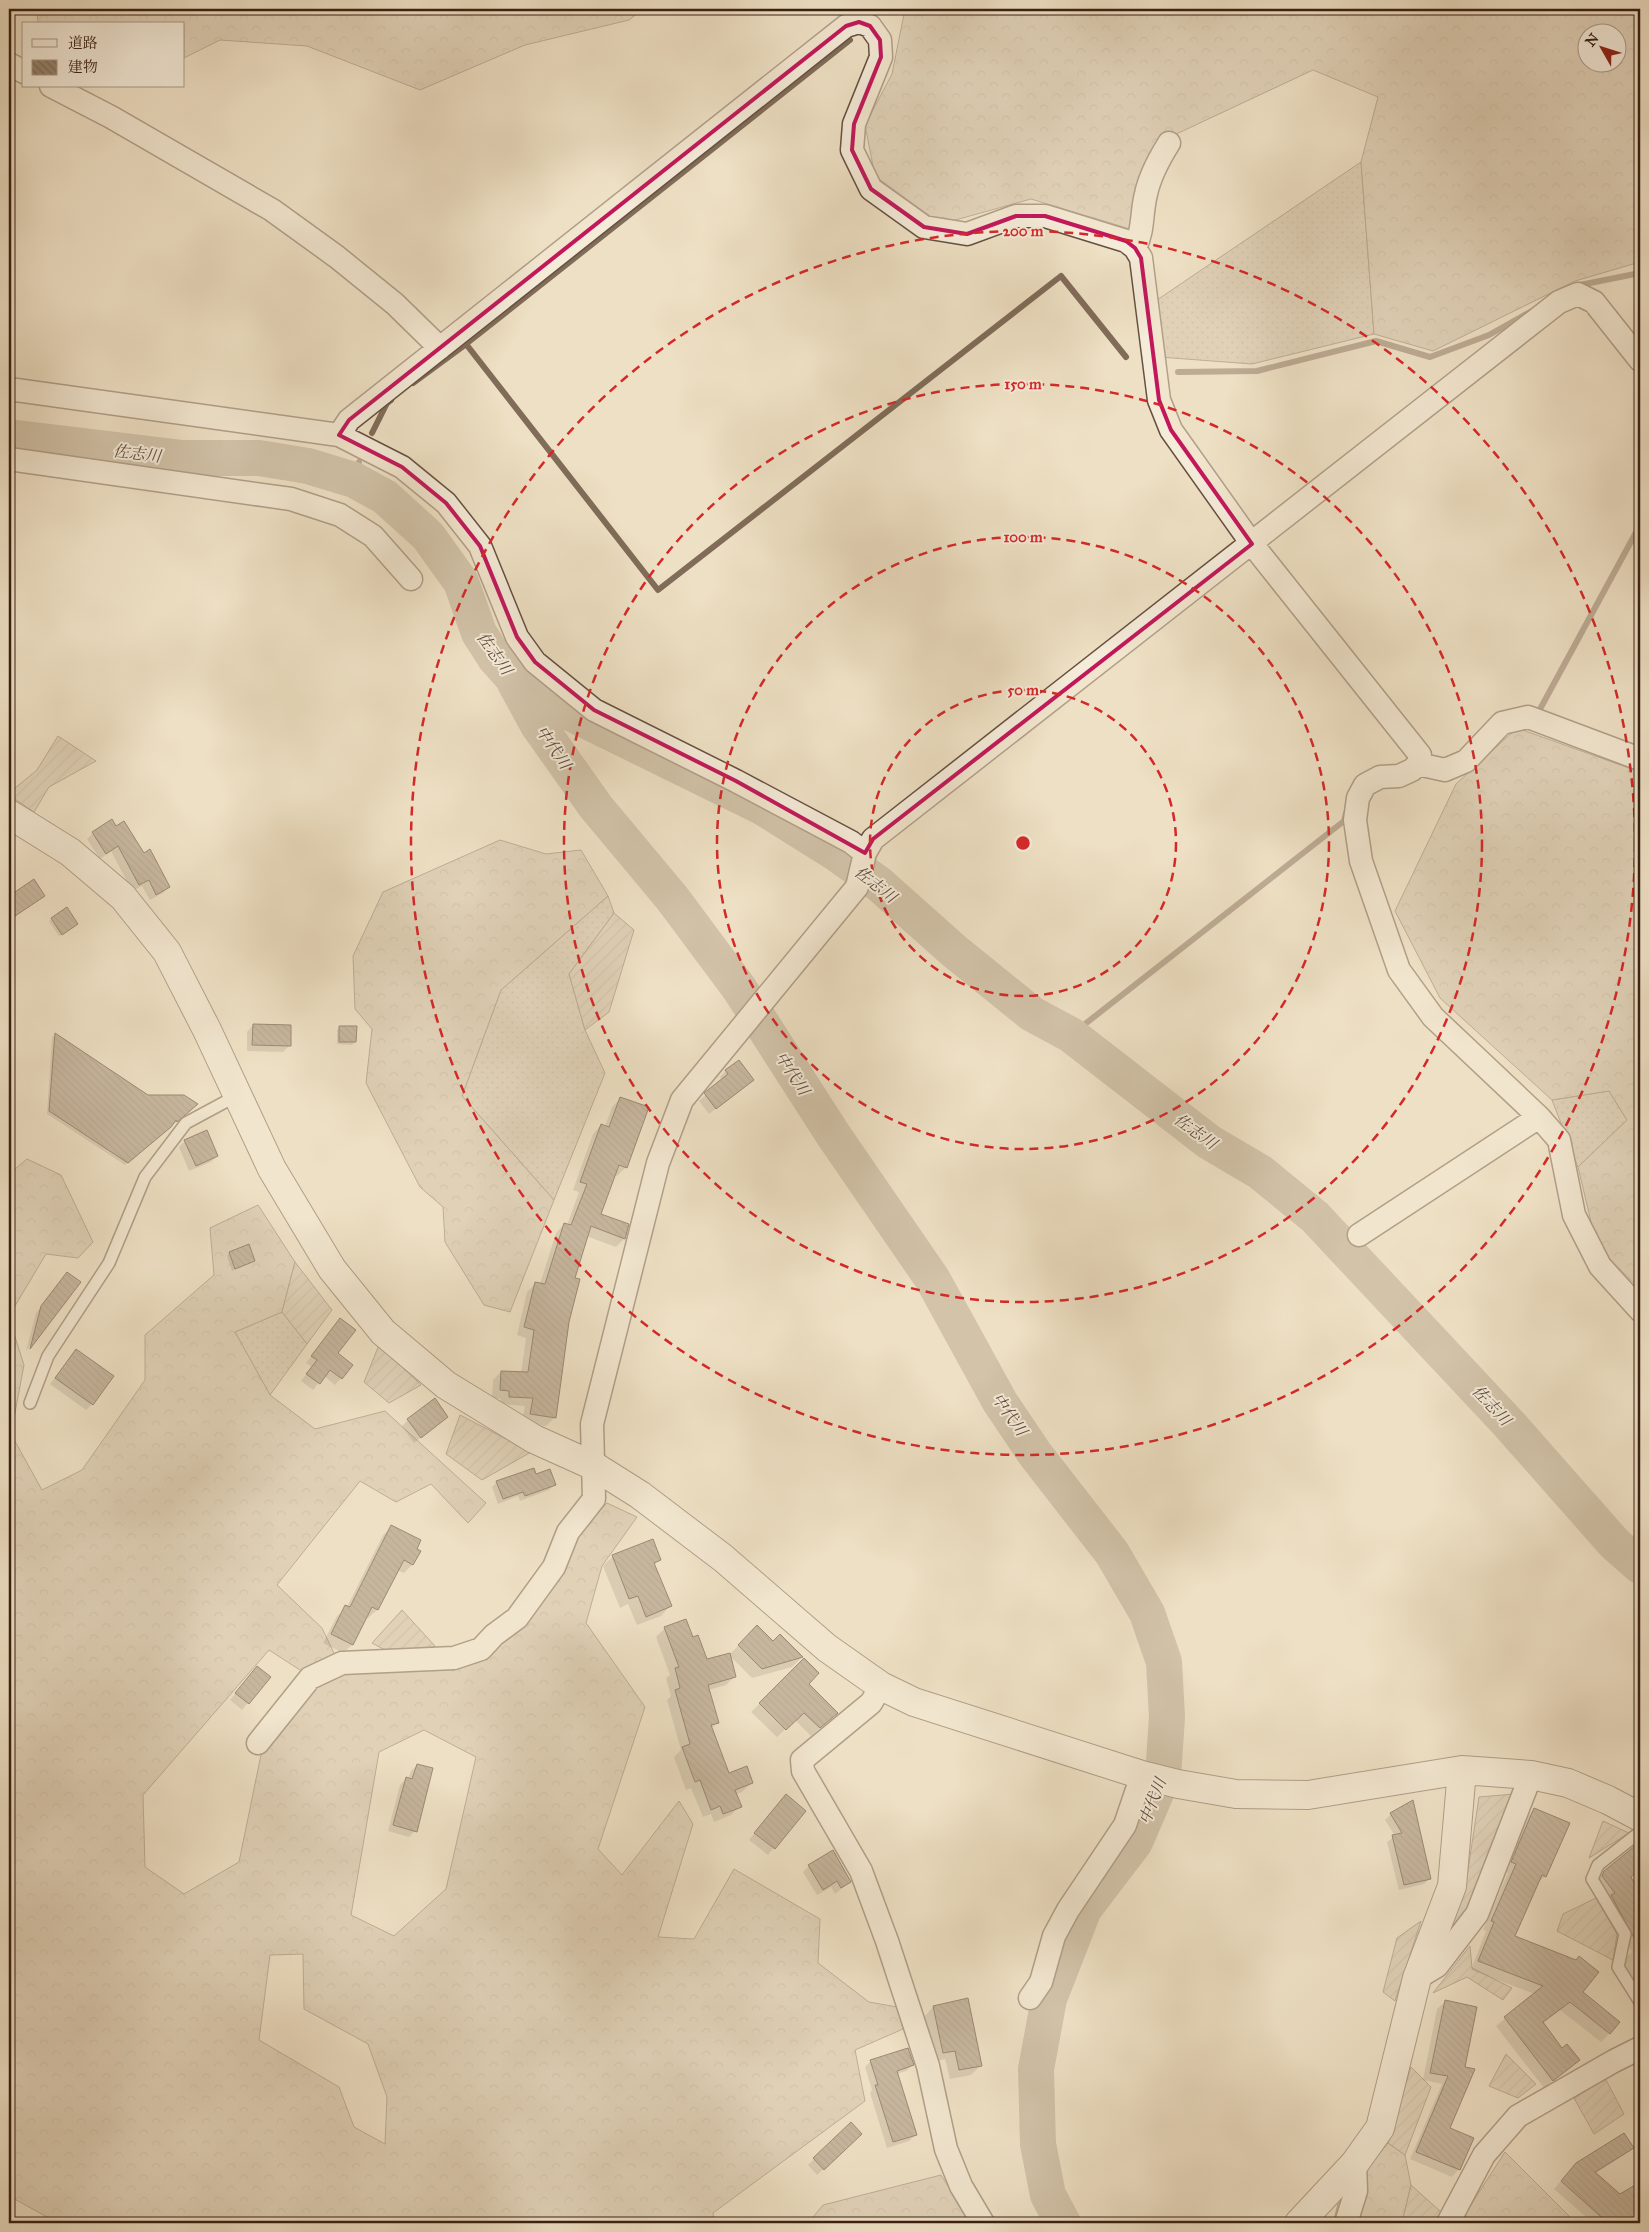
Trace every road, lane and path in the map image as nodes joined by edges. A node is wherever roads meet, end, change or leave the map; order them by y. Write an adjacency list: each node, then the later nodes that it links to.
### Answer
1 (9, 64): 2 (street)
2 (22, 71)
3 (55, 88): 6 (street)
4 (1170, 143): 5 (street)
5 (1136, 248): 6 (street); 11 (street)
6 (440, 348): 9 (street)
7 (1640, 360): 11 (street)
8 (9, 389): 9 (street)
9 (339, 435): 16 (street)
10 (9, 459): 12 (street)
11 (1252, 544): 14 (street); 16 (street)
12 (411, 579)
13 (1640, 759): 14 (street)
14 (1418, 764): 18 (street)
15 (9, 814): 17 (street)
16 (865, 853): 22 (street)
17 (238, 1095): 21 (lane); 22 (street)
18 (1539, 1117): 19 (street); 20 (street)
19 (1359, 1235)
20 (1640, 1310)
21 (30, 1403)
22 (594, 1466): 23 (street); 24 (street)
23 (881, 1686): 26 (street); 35 (street)
24 (258, 1743)
25 (1462, 1770): 26 (street); 27 (street); 30 (street)
26 (1142, 1775): 31 (street)
27 (1531, 1775): 28 (street); 30 (street)
28 (1640, 1817)
29 (1640, 1832): 32 (lane)
30 (1417, 1978): 34 (street)
31 (1030, 1998)
32 (1640, 2002)
33 (1640, 2048): 38 (street)
34 (1356, 2163): 36 (street); 37 (street)
35 (983, 2223)
36 (1299, 2223)
37 (1346, 2223)
38 (1448, 2223)

